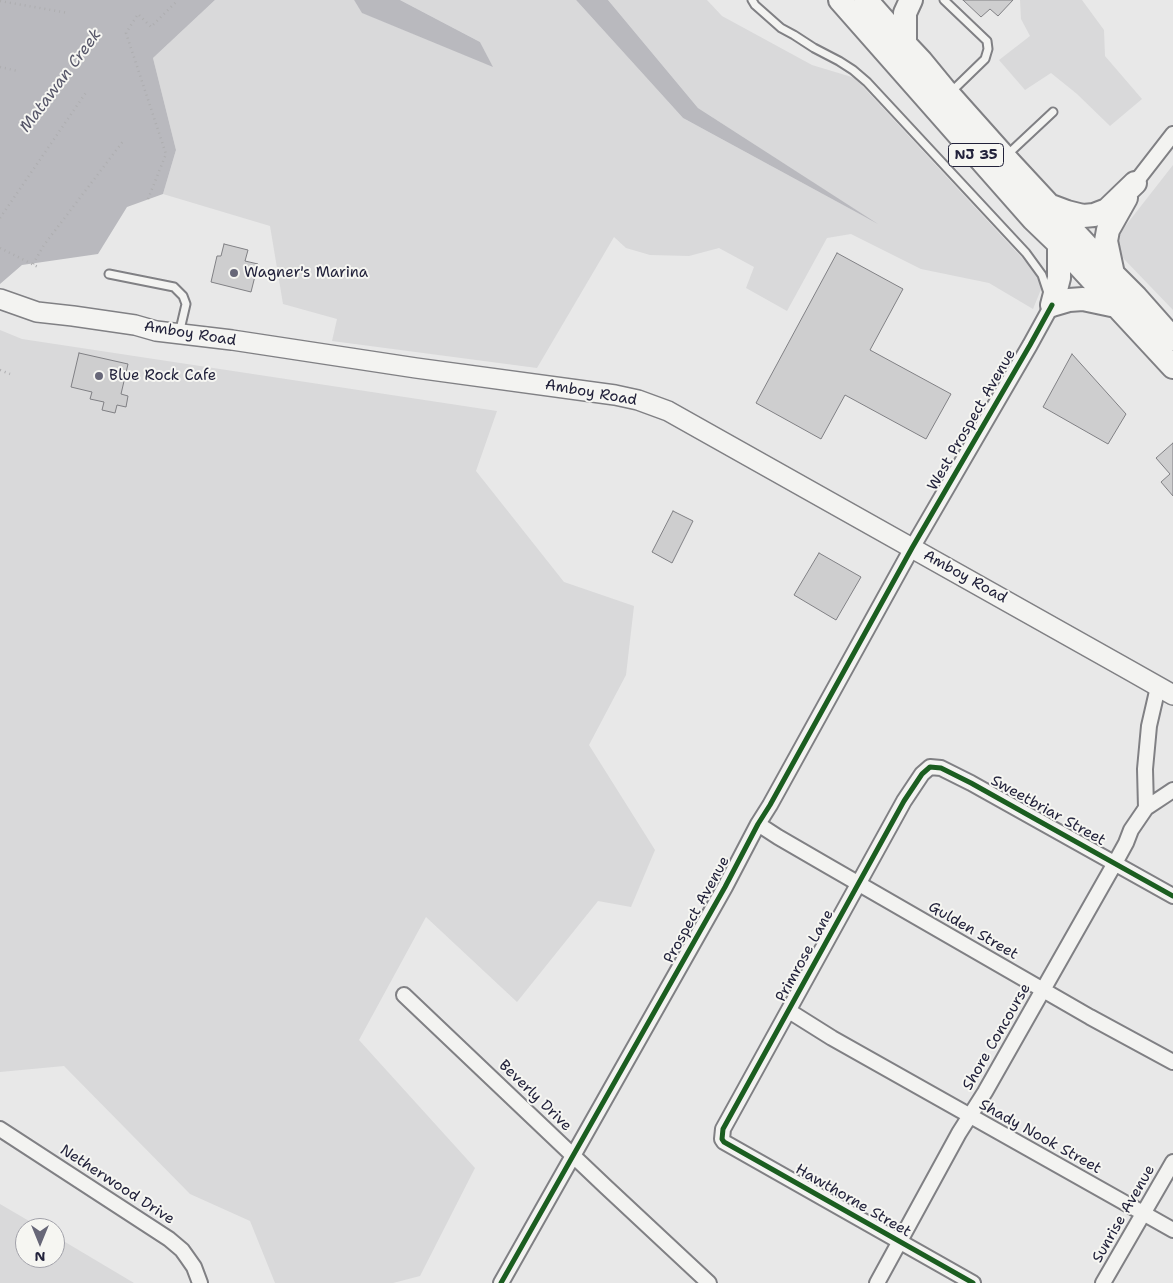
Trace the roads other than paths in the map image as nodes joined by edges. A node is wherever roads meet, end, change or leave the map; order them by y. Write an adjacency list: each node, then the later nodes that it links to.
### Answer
1 (752, 0): 17 (lane)
2 (840, 0): 13 (highway, NJ 35)
3 (866, 0): 6 (highway, NJ 35)
4 (911, 0): 6 (highway)
5 (944, 0): 7 (lane)
6 (904, 44): 7 (highway, NJ 35)
7 (949, 94): 10 (highway, NJ 35)
8 (1053, 112): 10 (lane)
9 (1173, 134): 11 (street)
10 (1005, 157): 12 (highway, NJ 35)
11 (1134, 183): 12 (highway); 15 (highway)
12 (1049, 205): 15 (highway, NJ 35)
13 (1059, 244): 17 (highway); 18 (highway, NJ 35)
14 (109, 274): 19 (lane)
15 (1113, 274): 20 (highway, NJ 35)
16 (0, 299): 19 (main road, Amboy Road)
17 (1052, 305): 18 (highway); 22 (street, West Prospect Avenue)
18 (1116, 306): 21 (highway, NJ 35)
19 (179, 334): 22 (main road, Amboy Road)
20 (1173, 339)
21 (1173, 368)
22 (912, 548): 23 (main road, Amboy Road); 27 (street, Prospect Avenue)
23 (1166, 691): 26 (street)
24 (914, 786): 28 (street, Sweetbriar Street); 29 (street, Primrose Lane)
25 (1173, 790): 26 (street, Shore Concourse)
26 (1146, 808): 28 (street, Shore Concourse)
27 (758, 824): 29 (street, Gulden Street); 38 (street, Prospect Avenue)
28 (1115, 863): 30 (street, Sweetbriar Street); 31 (street, Shore Concourse)
29 (858, 884): 31 (street, Gulden Street); 33 (street, Primrose Lane)
30 (1173, 896)
31 (1043, 990): 34 (street, Gulden Street); 35 (street, Shore Concourse)
32 (404, 995): 38 (street, Beverly Drive)
33 (789, 1011): 35 (street, Shady Nook Street); 37 (street, Primrose Lane)
34 (1173, 1062)
35 (970, 1116): 40 (street, Shady Nook Street); 42 (street, Shore Concourse)
36 (0, 1128): 43 (street, Netherwood Drive)
37 (722, 1139): 42 (street, Hawthorne Street)
38 (573, 1156): 44 (street, Prospect Avenue); 45 (street, Beverly Drive)
39 (1173, 1162): 40 (street, Sunrise Avenue)
40 (1143, 1212): 41 (street, Shady Nook Street); 48 (street, Sunrise Avenue)
41 (1173, 1230)
42 (900, 1242): 46 (street, Shore Concourse); 47 (street, Hawthorne Street)
43 (200, 1283)
44 (501, 1283)
45 (708, 1283)
46 (877, 1283)
47 (972, 1283)
48 (1103, 1283)

